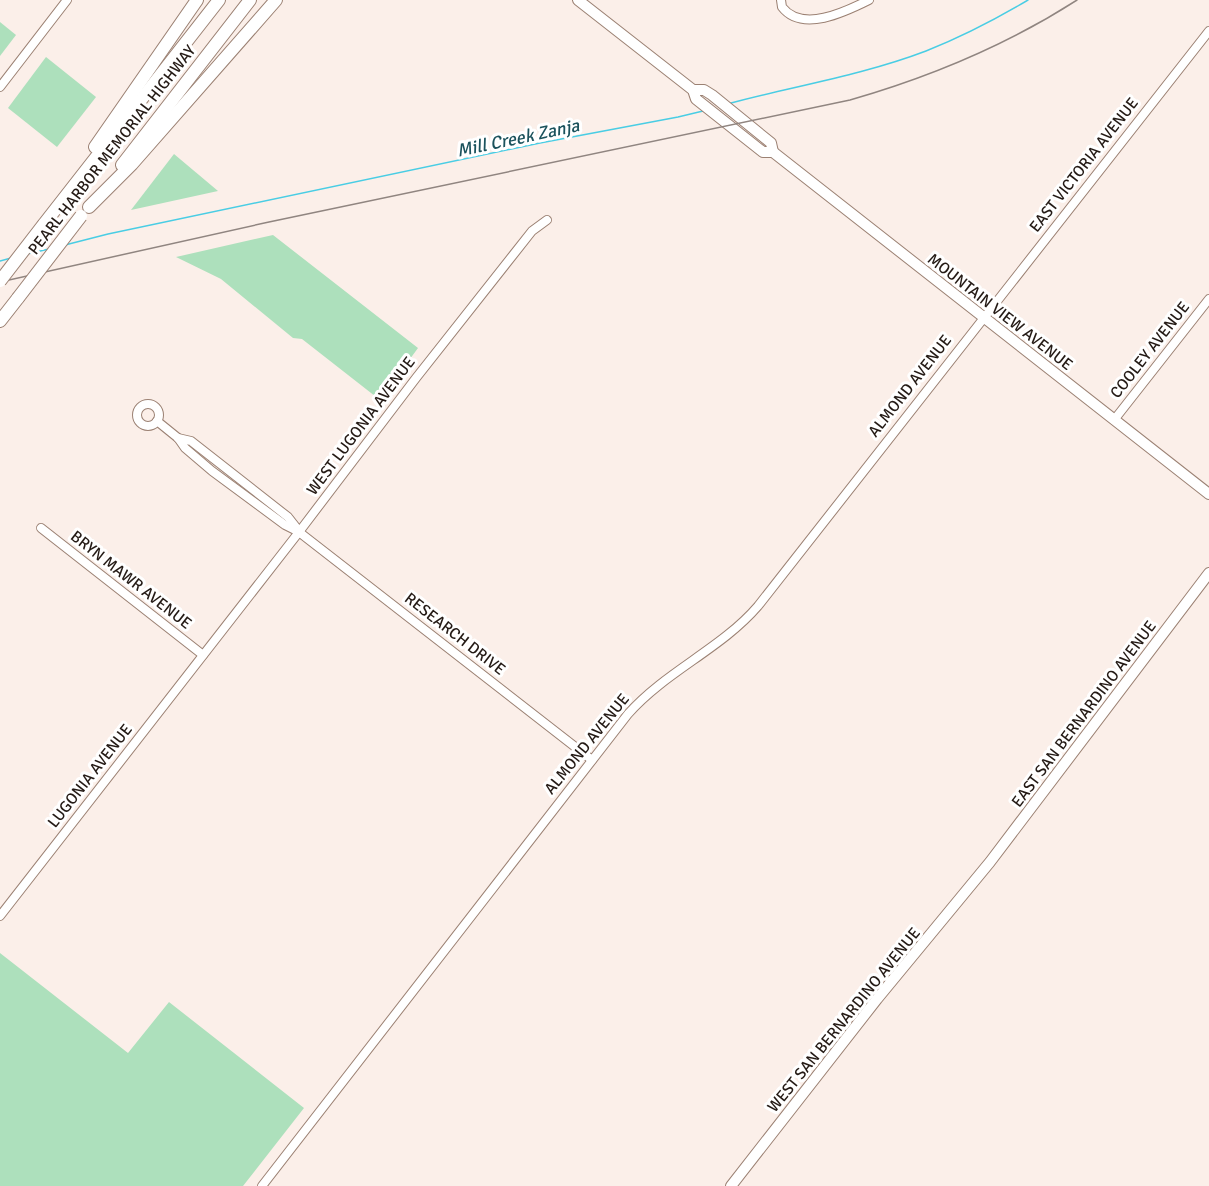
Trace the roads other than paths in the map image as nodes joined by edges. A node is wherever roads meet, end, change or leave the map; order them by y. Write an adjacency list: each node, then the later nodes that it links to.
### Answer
1 (67, 0): 10 (street)
2 (197, 0): 13 (highway)
3 (219, 0): 13 (highway, PEARL HARBOR MEMORIAL HIGHWAY)
4 (250, 0): 14 (highway, PEARL HARBOR MEMORIAL HIGHWAY)
5 (276, 0): 14 (highway)
6 (578, 0): 11 (main road, MOUNTAIN VIEW AVENUE)
7 (869, 0): 8 (street)
8 (781, 2)
9 (1209, 31): 18 (street, EAST VICTORIA AVENUE)
10 (0, 87)
11 (694, 94): 12 (main road, MOUNTAIN VIEW AVENUE); 12 (main road, MOUNTAIN VIEW AVENUE)
12 (773, 152): 18 (main road, MOUNTAIN VIEW AVENUE)
13 (54, 211): 16 (highway, PEARL HARBOR MEMORIAL HIGHWAY, bridge)
14 (85, 212): 19 (highway, PEARL HARBOR MEMORIAL HIGHWAY, bridge)
15 (547, 220): 24 (street, WEST LUGONIA AVENUE)
16 (0, 281)
17 (1209, 299): 20 (street, COOLEY AVENUE)
18 (983, 318): 20 (main road, MOUNTAIN VIEW AVENUE); 27 (street, ALMOND AVENUE)
19 (0, 321)
20 (1114, 420): 22 (main road, MOUNTAIN VIEW AVENUE)
21 (157, 421): 24 (street, RESEARCH DRIVE)
22 (1209, 494)
23 (41, 528): 26 (street, BRYN MAWR AVENUE)
24 (299, 532): 26 (street, WEST LUGONIA AVENUE); 27 (street, RESEARCH DRIVE)
25 (1209, 573): 28 (main road, EAST SAN BERNARDINO AVENUE)
26 (203, 655): 29 (street, LUGONIA AVENUE)
27 (592, 760): 30 (street, ALMOND AVENUE)
28 (981, 873): 31 (main road, WEST SAN BERNARDINO AVENUE)
29 (0, 916)
30 (262, 1186)
31 (731, 1186)

